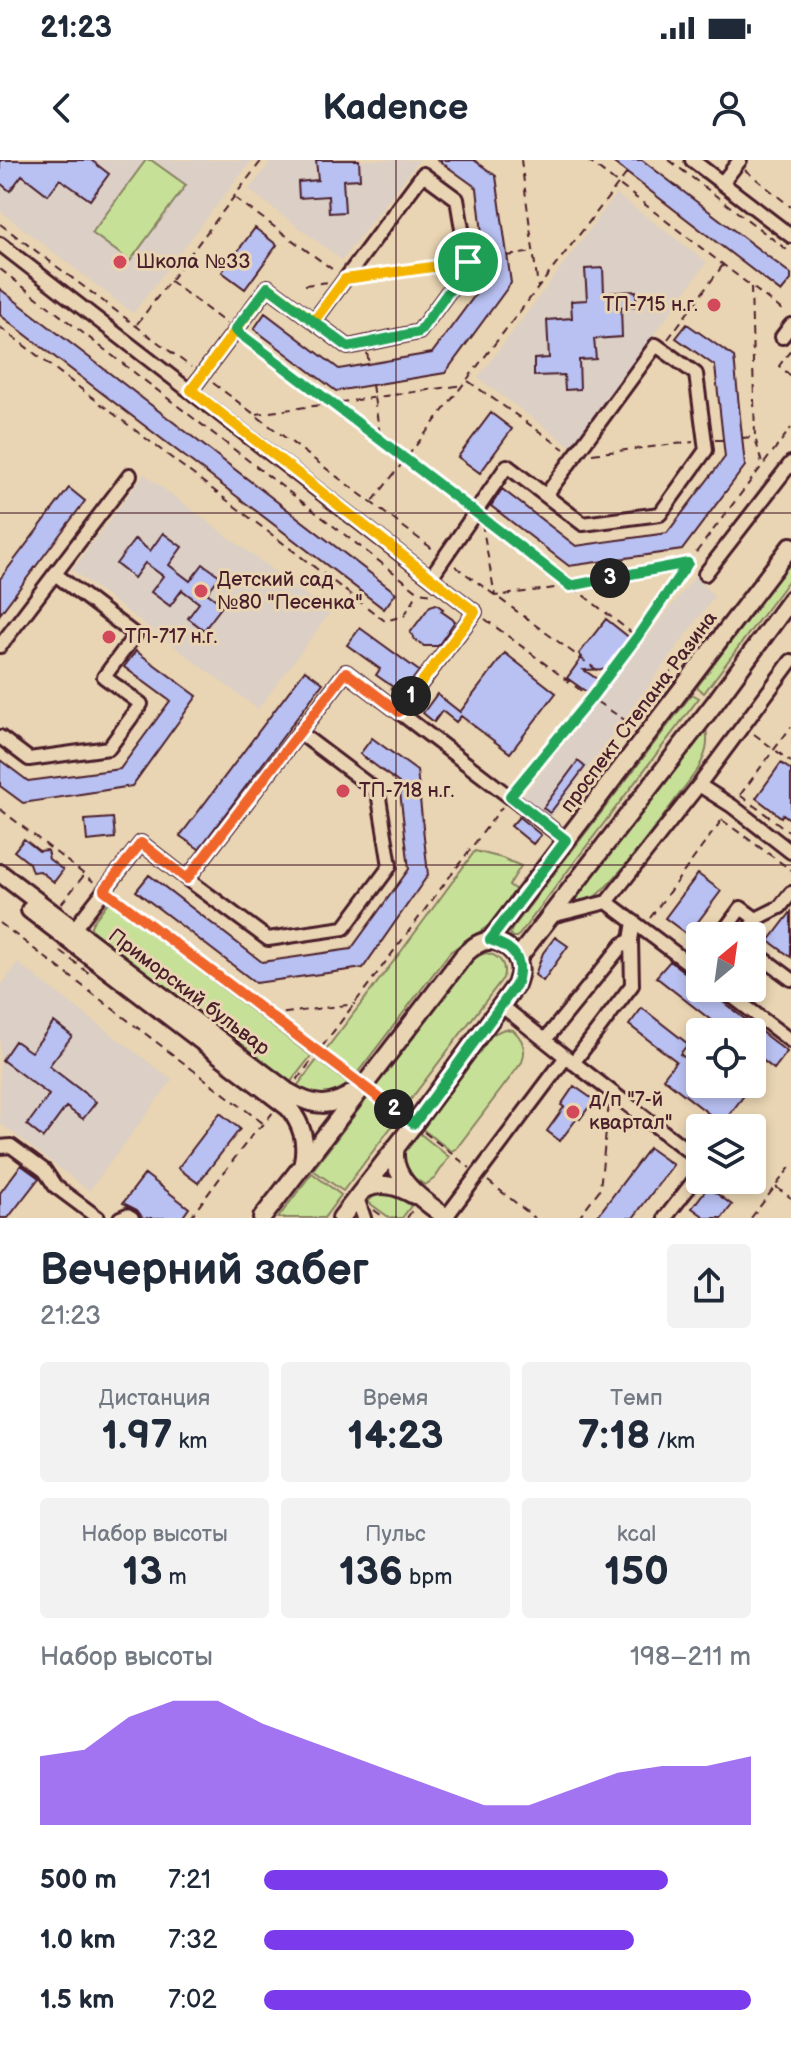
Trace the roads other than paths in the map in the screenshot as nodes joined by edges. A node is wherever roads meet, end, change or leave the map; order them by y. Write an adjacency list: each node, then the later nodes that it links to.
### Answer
1 (692, 160): 3 (lane)
2 (738, 162): 3 (lane)
3 (722, 183): 4 (lane)
4 (791, 236)
5 (0, 244): 9 (lane)
6 (314, 321): 6 (lane); 9 (lane)
7 (791, 325): 8 (lane)
8 (782, 337)
9 (191, 390): 16 (lane)
10 (791, 463): 15 (lane)
11 (130, 475): 14 (lane)
12 (546, 495): 12 (lane); 16 (lane)
13 (791, 546): 24 (main road, проспект Степана Разина)
14 (55, 574): 18 (lane); 22 (lane)
15 (705, 574)
16 (431, 577): 20 (lane)
17 (791, 599): 31 (main road)
18 (0, 646)
19 (791, 661): 23 (lane)
20 (399, 712): 21 (lane); 24 (lane)
21 (300, 733): 27 (lane); 27 (lane)
22 (0, 737)
23 (699, 785): 25 (lane); 30 (lane)
24 (566, 840): 37 (main road, проспект Степана Разина)
25 (791, 852)
26 (0, 873): 36 (main road, Приморский бульвар)
27 (187, 879): 36 (lane)
28 (0, 887): 52 (main road)
29 (791, 893): 32 (lane)
30 (607, 902): 31 (lane); 35 (lane)
31 (551, 916): 39 (main road)
32 (756, 919): 33 (lane); 34 (lane)
33 (730, 922)
34 (754, 922)
35 (638, 925): 38 (lane); 40 (lane)
36 (74, 929): 48 (main road, Приморский бульвар)
37 (490, 940): 39 (main road); 48 (main road, проспект Степана Разина)
38 (631, 940): 45 (lane); 47 (lane)
39 (517, 959): 44 (main road)
40 (686, 959)
41 (766, 960): 42 (lane)
42 (791, 979)
43 (739, 1002): 46 (lane)
44 (502, 1006): 45 (lane); 50 (main road)
45 (545, 1040): 47 (lane)
46 (791, 1041)
47 (569, 1060): 51 (lane); 56 (lane)
48 (364, 1086): 52 (main road, проспект Степана Разина)
49 (0, 1147): 58 (lane)
50 (396, 1147): 53 (main road); 55 (main road)
51 (686, 1149)
52 (303, 1165): 61 (main road, проспект Степана Разина)
53 (361, 1193): 55 (main road); 62 (main road); 63 (lane)
54 (686, 1193): 57 (lane)
55 (420, 1205): 56 (main road)
56 (446, 1217)
57 (669, 1217)
58 (98, 1218)
59 (120, 1218): 60 (lane)
60 (132, 1218)
61 (262, 1218)
62 (341, 1218)
63 (364, 1218)

